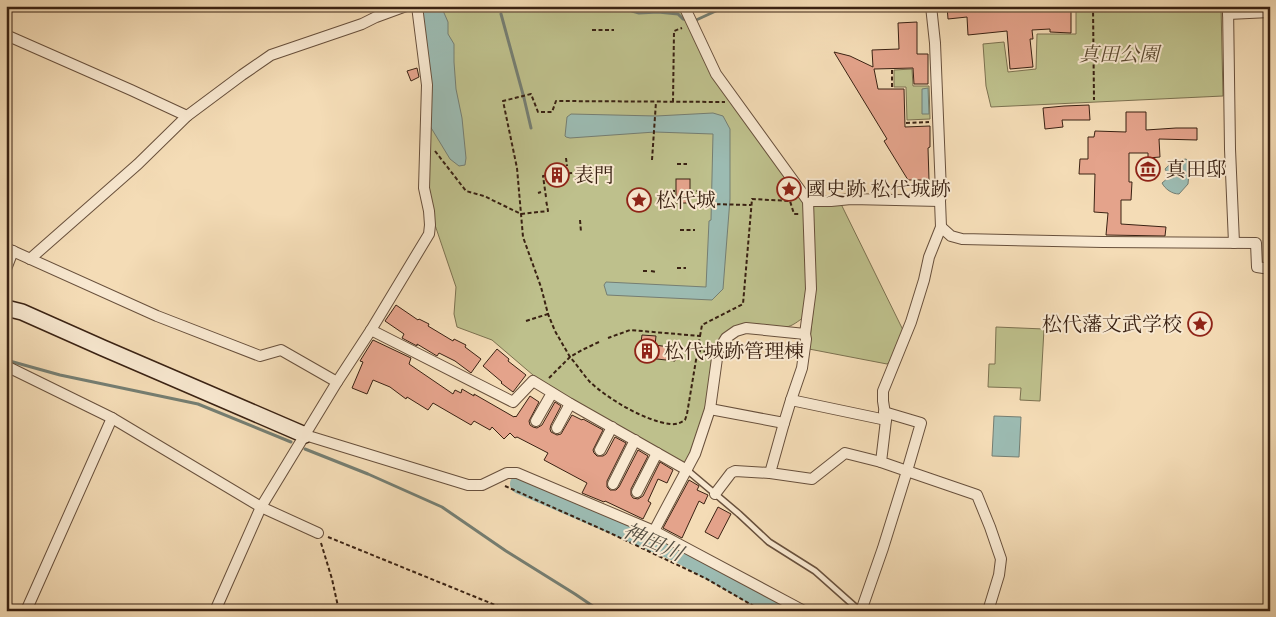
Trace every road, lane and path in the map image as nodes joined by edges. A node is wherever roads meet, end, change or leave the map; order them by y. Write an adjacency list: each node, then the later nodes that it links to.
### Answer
1 (406, 6): 18 (street)
2 (417, 6): 21 (street)
3 (684, 6): 8 (street)
4 (932, 6): 19 (street)
5 (1093, 6): 15 (path)
6 (1228, 10): 7 (street); 45 (street)
7 (1270, 12)
8 (692, 24): 14 (street); 17 (path)
9 (592, 30): 10 (path)
10 (614, 30)
11 (6, 35): 18 (street)
12 (892, 70): 13 (path)
13 (892, 87)
14 (734, 98): 17 (path); 33 (street)
15 (1094, 100)
16 (656, 102): 17 (path); 23 (path); 38 (path)
17 (673, 102)
18 (187, 116): 47 (street)
19 (938, 121): 20 (path); 34 (street)
20 (906, 123)
21 (425, 138): 38 (path); 57 (street)
22 (566, 158): 26 (path)
23 (652, 160)
24 (677, 164): 25 (path)
25 (687, 164)
26 (567, 166)
27 (572, 173): 28 (path)
28 (562, 174)
29 (552, 175): 38 (path)
30 (671, 191): 31 (path)
31 (676, 191)
32 (690, 191): 35 (path)
33 (808, 201): 34 (street); 39 (street)
34 (940, 201): 41 (street)
35 (705, 204)
36 (710, 204): 37 (path)
37 (752, 205): 39 (path); 59 (path)
38 (521, 214): 55 (path)
39 (809, 214): 58 (street)
40 (580, 220): 44 (path)
41 (941, 227): 45 (street); 70 (street)
42 (680, 230): 43 (path)
43 (695, 230)
44 (581, 232)
45 (1234, 243): 51 (street)
46 (10, 250): 47 (street); 50 (street)
47 (30, 259): 64 (street)
48 (677, 268): 49 (path)
49 (686, 268)
50 (6, 269)
51 (1270, 269)
52 (643, 271): 53 (path)
53 (657, 272)
54 (6, 308): 76 (street)
55 (548, 314): 56 (path); 62 (path)
56 (526, 322)
57 (371, 330): 64 (street); 65 (street)
58 (804, 334): 67 (street); 69 (street)
59 (700, 336): 60 (path); 62 (path)
60 (608, 338)
61 (599, 342): 62 (path)
62 (570, 357): 65 (path)
63 (6, 366): 71 (street)
64 (337, 382): 76 (street)
65 (541, 386): 66 (street)
66 (552, 393): 68 (street); 72 (street)
67 (791, 400): 70 (street); 73 (street)
68 (570, 404): 74 (street); 75 (street)
69 (710, 409): 73 (street); 81 (street)
70 (885, 416): 80 (street); 82 (street)
71 (112, 418): 88 (street); 91 (street)
72 (536, 422)
73 (784, 424): 83 (street)
74 (612, 427): 77 (street); 78 (street)
75 (557, 428)
76 (305, 434): 84 (street); 88 (street)
77 (635, 440): 79 (street); 85 (street)
78 (600, 450)
79 (657, 453): 81 (street); 86 (street)
80 (880, 462): 82 (street); 83 (street)
81 (687, 470): 87 (lane); 89 (street)
82 (907, 471): 97 (street); 98 (street)
83 (770, 474): 87 (street)
84 (492, 480): 89 (street); 95 (path)
85 (613, 484)
86 (637, 492)
87 (715, 494): 97 (lane)
88 (261, 507): 90 (street); 92 (street)
89 (654, 531): 96 (street)
90 (318, 533): 93 (path); 94 (path)
91 (26, 611)
92 (215, 611)
93 (339, 611)
94 (510, 611)
95 (762, 611)
96 (804, 611)
97 (860, 611)
98 (988, 611)

